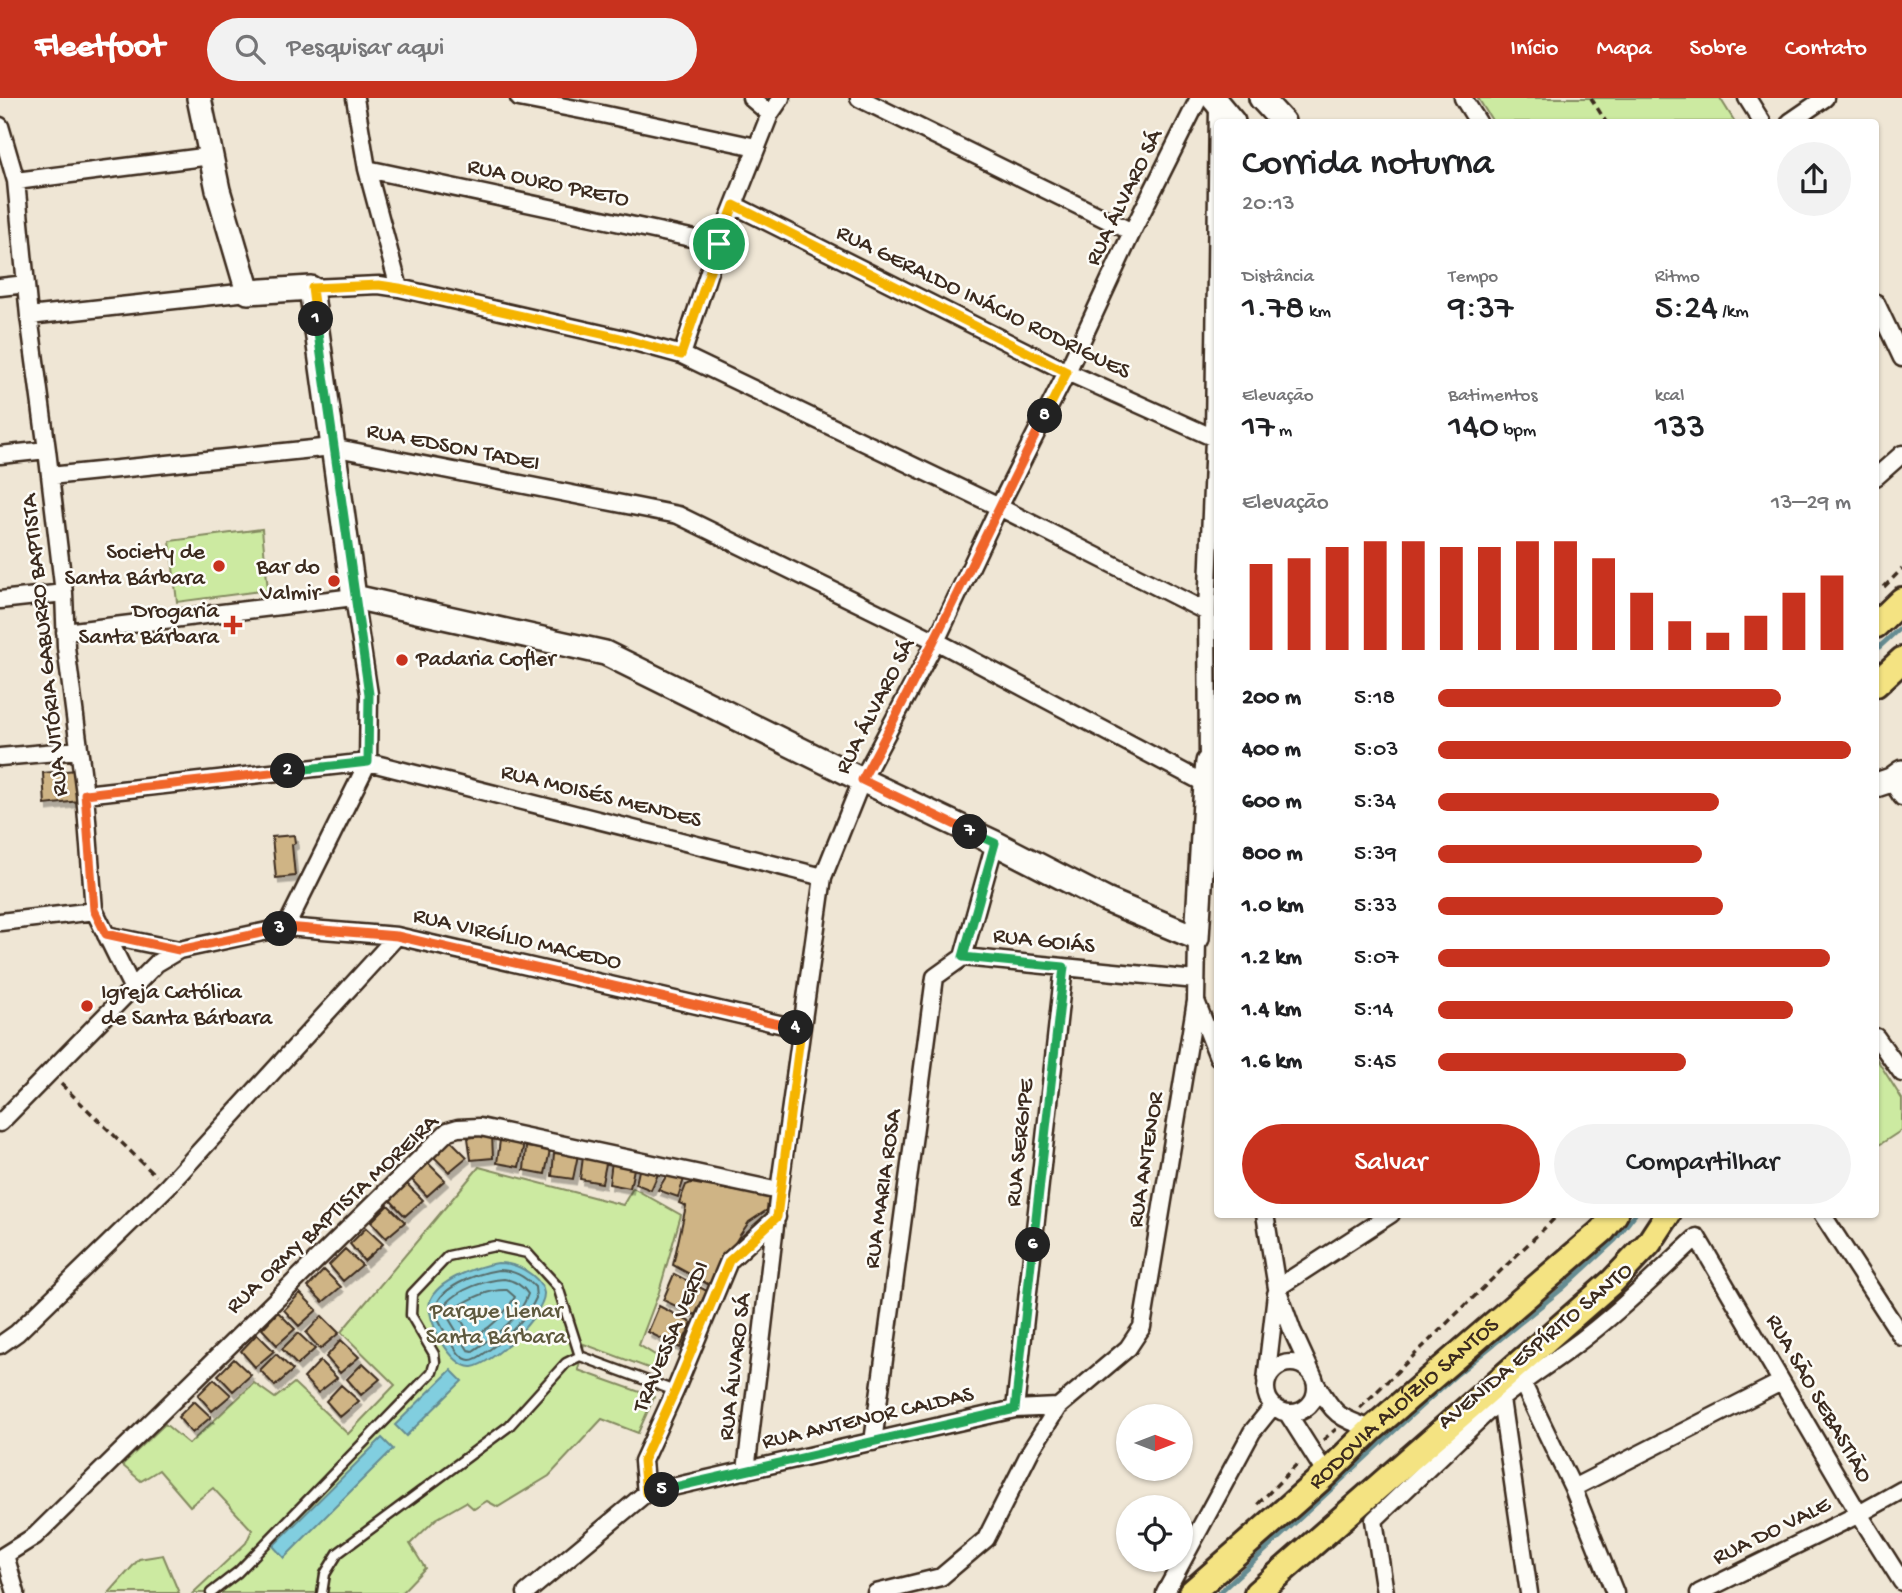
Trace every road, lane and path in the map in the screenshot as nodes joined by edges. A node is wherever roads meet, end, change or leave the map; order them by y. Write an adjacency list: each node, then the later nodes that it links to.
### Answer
1 (200, 98): 22 (street)
2 (355, 98): 23 (street)
3 (519, 98): 21 (street)
4 (751, 98): 13 (street)
5 (781, 98): 13 (street)
6 (859, 98): 26 (street)
7 (1261, 98): 15 (street)
8 (1463, 98): 16 (street)
9 (1591, 98): 17 (path)
10 (1746, 98): 18 (street)
11 (1825, 98): 19 (street)
12 (1210, 100): 14 (street); 26 (street, RUA ÁLVARO SÁ); 38 (street)
13 (769, 114): 21 (street)
14 (1230, 119)
15 (1280, 119)
16 (1476, 119)
17 (1604, 119)
18 (1760, 119)
19 (1794, 119)
20 (0, 126): 24 (street, RUA VITÓRIA GABURRO BAPTISTA)
21 (756, 147): 25 (street)
22 (211, 156): 24 (street); 32 (street)
23 (366, 169): 27 (street, RUA OURO PRETO); 31 (street)
24 (16, 181): 28 (street, RUA VITÓRIA GABURRO BAPTISTA)
25 (734, 205): 27 (street); 37 (street, RUA GERALDO INÁCIO RODRIGUES)
26 (1132, 232): 37 (street, RUA ÁLVARO SÁ)
27 (719, 244): 35 (street)
28 (26, 284): 29 (street); 34 (street, RUA VITÓRIA GABURRO BAPTISTA)
29 (0, 287)
30 (312, 288): 31 (street); 32 (street); 39 (street)
31 (399, 288): 35 (street)
32 (248, 292): 34 (street)
33 (1879, 309): 36 (street)
34 (29, 316): 40 (street, RUA VITÓRIA GABURRO BAPTISTA)
35 (681, 355): 45 (street)
36 (1902, 358)
37 (1067, 372): 38 (street, RUA GERALDO INÁCIO RODRIGUES); 45 (street, RUA ÁLVARO SÁ)
38 (1214, 438): 50 (street)
39 (332, 447): 44 (street, RUA EDSON TADEI); 47 (street); 53 (street, RUA EDSON TADEI)
40 (47, 450): 42 (street); 44 (street, RUA VITÓRIA GABURRO BAPTISTA)
41 (1902, 454): 43 (street)
42 (0, 455)
43 (1879, 474)
44 (50, 475): 46 (street, RUA VITÓRIA GABURRO BAPTISTA)
45 (999, 508): 50 (street); 53 (street, RUA ÁLVARO SÁ)
46 (64, 593): 48 (street); 52 (street, RUA VITÓRIA GABURRO BAPTISTA)
47 (354, 597): 52 (street); 58 (street); 60 (street)
48 (0, 600)
49 (1902, 600): 51 (main road)
50 (1207, 612): 59 (street)
51 (1879, 622)
52 (65, 632): 56 (street, RUA VITÓRIA GABURRO BAPTISTA)
53 (936, 641): 59 (street, RUA EDSON TADEI); 60 (street, RUA ÁLVARO SÁ)
54 (1902, 660): 55 (main road)
55 (1879, 681)
56 (79, 750): 57 (street); 61 (street, RUA VITÓRIA GABURRO BAPTISTA)
57 (0, 757)
58 (368, 762): 61 (street); 63 (street, RUA MOISÉS MENDES); 66 (street)
59 (1211, 767): 69 (street)
60 (862, 780): 62 (street); 63 (street, RUA ÁLVARO SÁ)
61 (85, 794): 64 (street, RUA VITÓRIA GABURRO BAPTISTA)
62 (995, 843): 69 (street); 71 (street, RUA GOIÁS)
63 (823, 877): 76 (street, RUA ÁLVARO SÁ)
64 (95, 911): 65 (street); 67 (street)
65 (0, 922)
66 (286, 927): 68 (street, RUA VIRGÍLIO MACEDO); 70 (street, RUA VIRGÍLIO MACEDO)
67 (106, 934): 70 (street, RUA VIRGÍLIO MACEDO); 74 (street)
68 (397, 936): 76 (street, RUA VIRGÍLIO MACEDO); 82 (street)
69 (1197, 938): 73 (street)
70 (179, 950): 74 (street, RUA VIRGÍLIO MACEDO)
71 (963, 957): 72 (street, RUA GOIÁS); 108 (street, RUA MARIA ROSA)
72 (1064, 967): 73 (street, RUA GOIÁS); 104 (street, RUA SERGIPE)
73 (1196, 980): 75 (street)
74 (132, 989): 80 (street, RUA VIRGÍLIO MACEDO)
75 (1196, 1001): 78 (street); 103 (street, RUA ANTENOR)
76 (801, 1029): 83 (street, RUA ÁLVARO SÁ)
77 (1879, 1041): 79 (street)
78 (1214, 1047)
79 (1901, 1069)
80 (50, 1073): 81 (street, RUA VIRGÍLIO MACEDO); 82 (path)
81 (0, 1123)
82 (167, 1187): 94 (street)
83 (779, 1191): 84 (street, RUA ÁLVARO SÁ); 117 (street, RUA ORMY BAPTISTA MOREIRA)
84 (777, 1217): 100 (street, TRAVESSA VERDI); 110 (street, RUA ÁLVARO SÁ)
85 (1266, 1218): 92 (street)
86 (1385, 1218): 92 (street)
87 (1555, 1218): 106 (path)
88 (1612, 1218): 107 (main road, RODOVIA ALOÍZIO SANTOS)
89 (1665, 1218): 127 (main road, RODOVIA ALOÍZIO SANTOS)
90 (1825, 1218): 93 (street)
91 (1697, 1237): 97 (street, AVENIDA ESPÍRITO SANTO); 98 (street, RUA SÃO SEBASTIÃO)
92 (1277, 1288): 96 (street); 99 (street)
93 (1902, 1337)
94 (0, 1345)
95 (580, 1356): 100 (lane); 121 (lane); 122 (lane)
96 (1315, 1380): 99 (street); 105 (street); 106 (street)
97 (1522, 1382): 101 (street, AVENIDA ESPÍRITO SANTO); 112 (street)
98 (1781, 1382): 112 (street); 116 (street, RUA SÃO SEBASTIÃO)
99 (1266, 1383): 102 (street)
100 (675, 1391): 114 (street, TRAVESSA VERDI)
101 (1502, 1399): 128 (street, AVENIDA ESPÍRITO SANTO); 129 (street)
102 (1273, 1406): 105 (street); 125 (street)
103 (1058, 1407): 104 (street, RUA ANTENOR CALDAS); 124 (street)
104 (1015, 1409): 108 (street, RUA ANTENOR CALDAS)
105 (1289, 1413): 109 (street)
106 (1346, 1421): 107 (street); 109 (path)
107 (1372, 1429): 111 (main road, RODOVIA ALOÍZIO SANTOS)
108 (873, 1441): 110 (street, RUA ANTENOR CALDAS)
109 (1312, 1449): 111 (street); 115 (path)
110 (746, 1471): 114 (street, RUA ANTENOR CALDAS)
111 (1326, 1474): 126 (main road, RODOVIA ALOÍZIO SANTOS)
112 (1573, 1488): 130 (street)
113 (1902, 1490): 116 (street, RUA DO VALE)
114 (646, 1493): 123 (street, RUA ANTENOR CALDAS)
115 (1256, 1506)
116 (1859, 1514): 118 (street, RUA SÃO SEBASTIÃO); 119 (street, RUA DO VALE)
117 (3, 1557): 120 (street)
118 (1902, 1582)
119 (1706, 1592)
120 (16, 1593)
121 (211, 1593)
122 (322, 1593)
123 (526, 1593)
124 (876, 1593)
125 (1165, 1593)
126 (1191, 1593)
127 (1257, 1593)
128 (1385, 1593)
129 (1529, 1593)
130 (1615, 1593)

